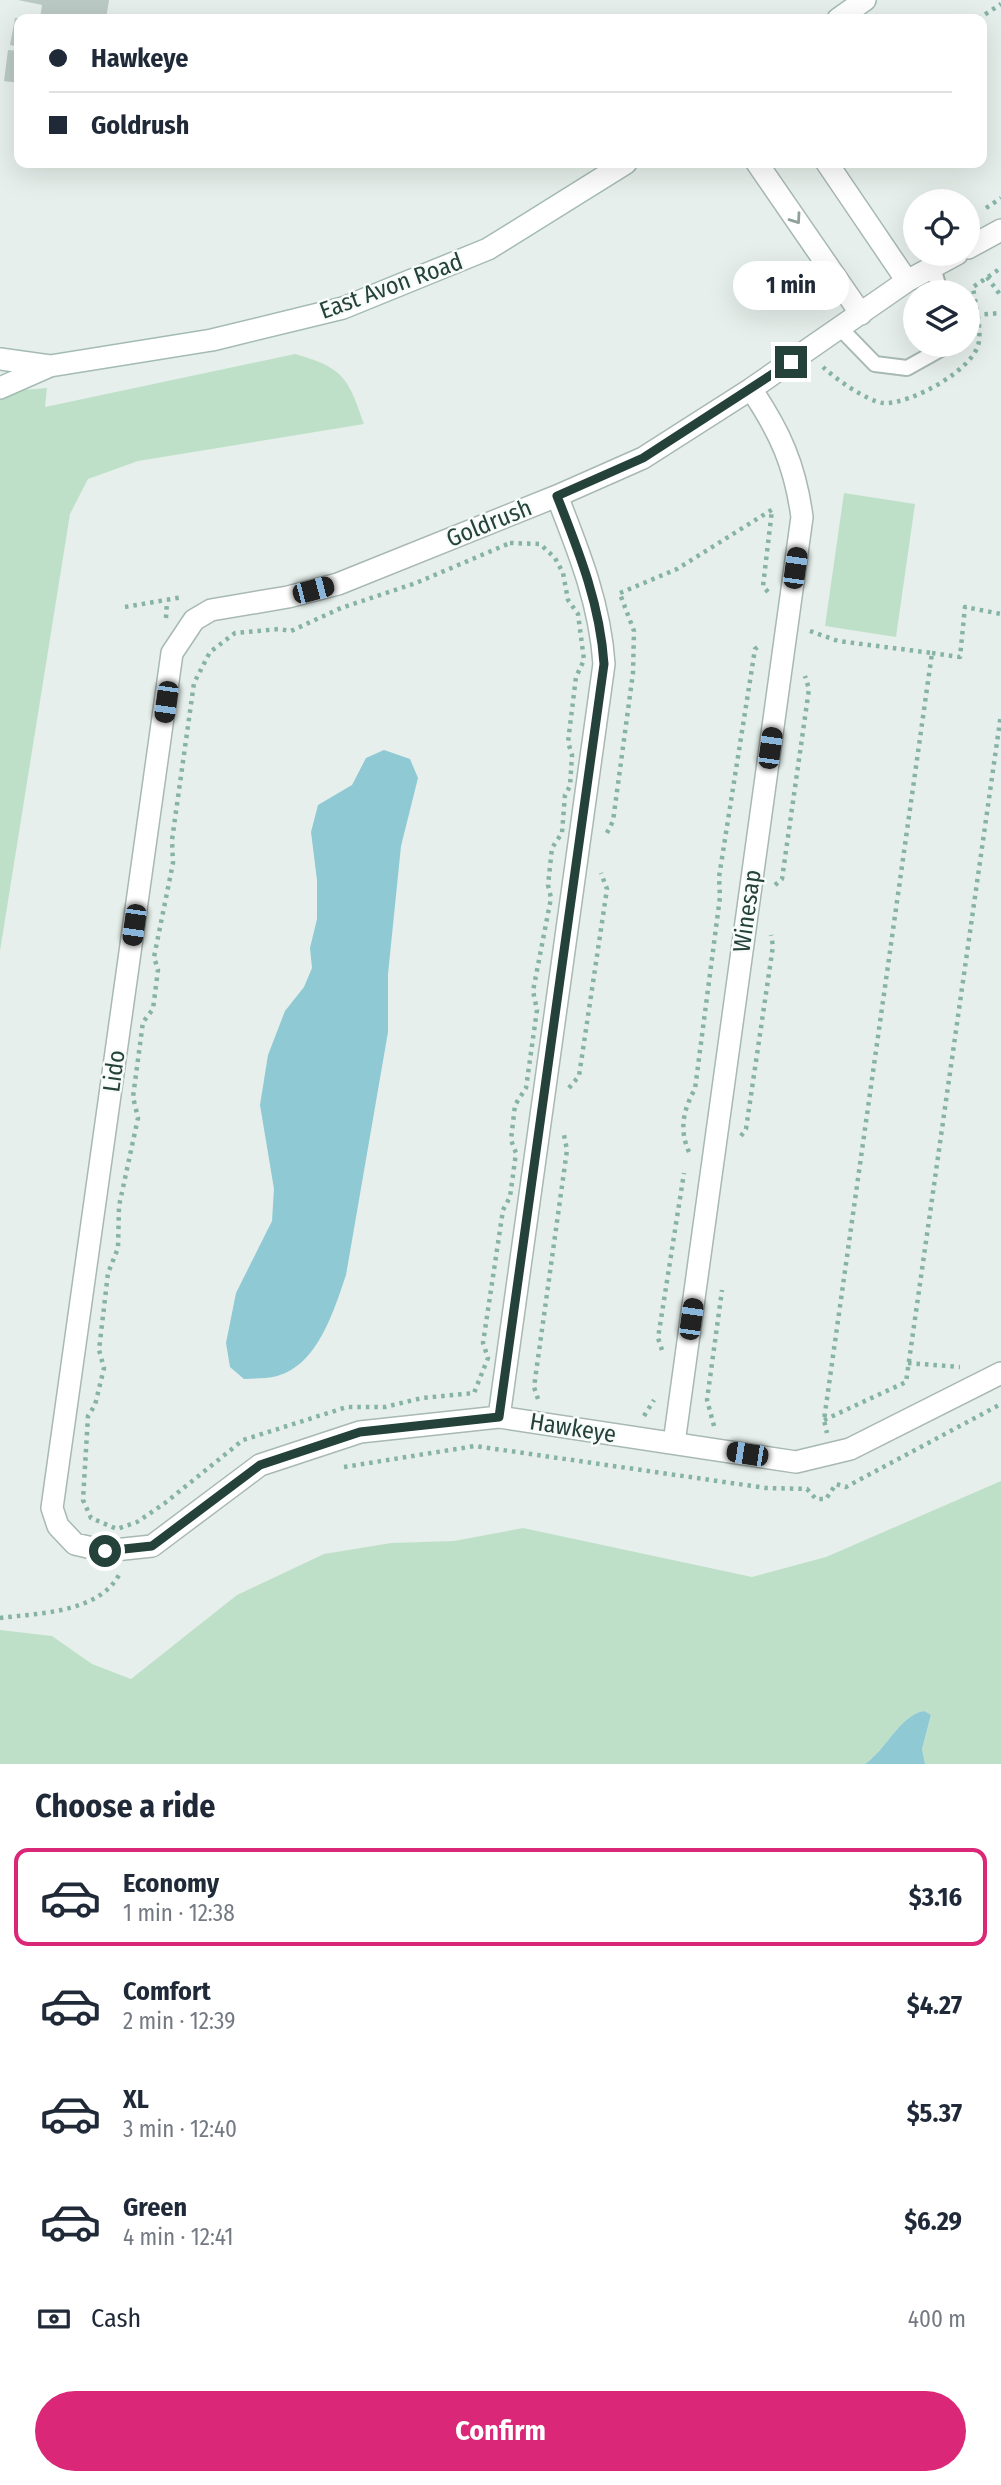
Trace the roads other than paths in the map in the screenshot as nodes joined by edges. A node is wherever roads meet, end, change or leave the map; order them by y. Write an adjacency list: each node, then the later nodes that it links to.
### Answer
1 (866, 0): 2 (street)
2 (845, 14)
3 (618, 168): 17 (street, East Avon Road)
4 (760, 168): 13 (street, one-way to 13)
5 (830, 168): 9 (street)
6 (1001, 230): 7 (street)
7 (980, 241)
8 (933, 267): 10 (street, Goldrush); 11 (lane)
9 (906, 280)
10 (909, 280)
11 (937, 280)
12 (903, 284): 13 (street, Goldrush)
13 (861, 314): 14 (street, Goldrush)
14 (840, 328): 15 (lane); 19 (street, Goldrush)
15 (927, 357)
16 (0, 359): 17 (street, East Avon Road)
17 (50, 366): 18 (street, East Avon Road)
18 (0, 388)
19 (751, 388): 20 (street, Goldrush); 24 (street, Winesap)
20 (557, 496): 21 (street, Goldrush); 23 (street)
21 (181, 636): 25 (street, Lido)
22 (1001, 1373): 24 (street, Hawkeye)
23 (499, 1417): 24 (street, Hawkeye); 25 (street, Hawkeye)
24 (674, 1443)
25 (52, 1508)

